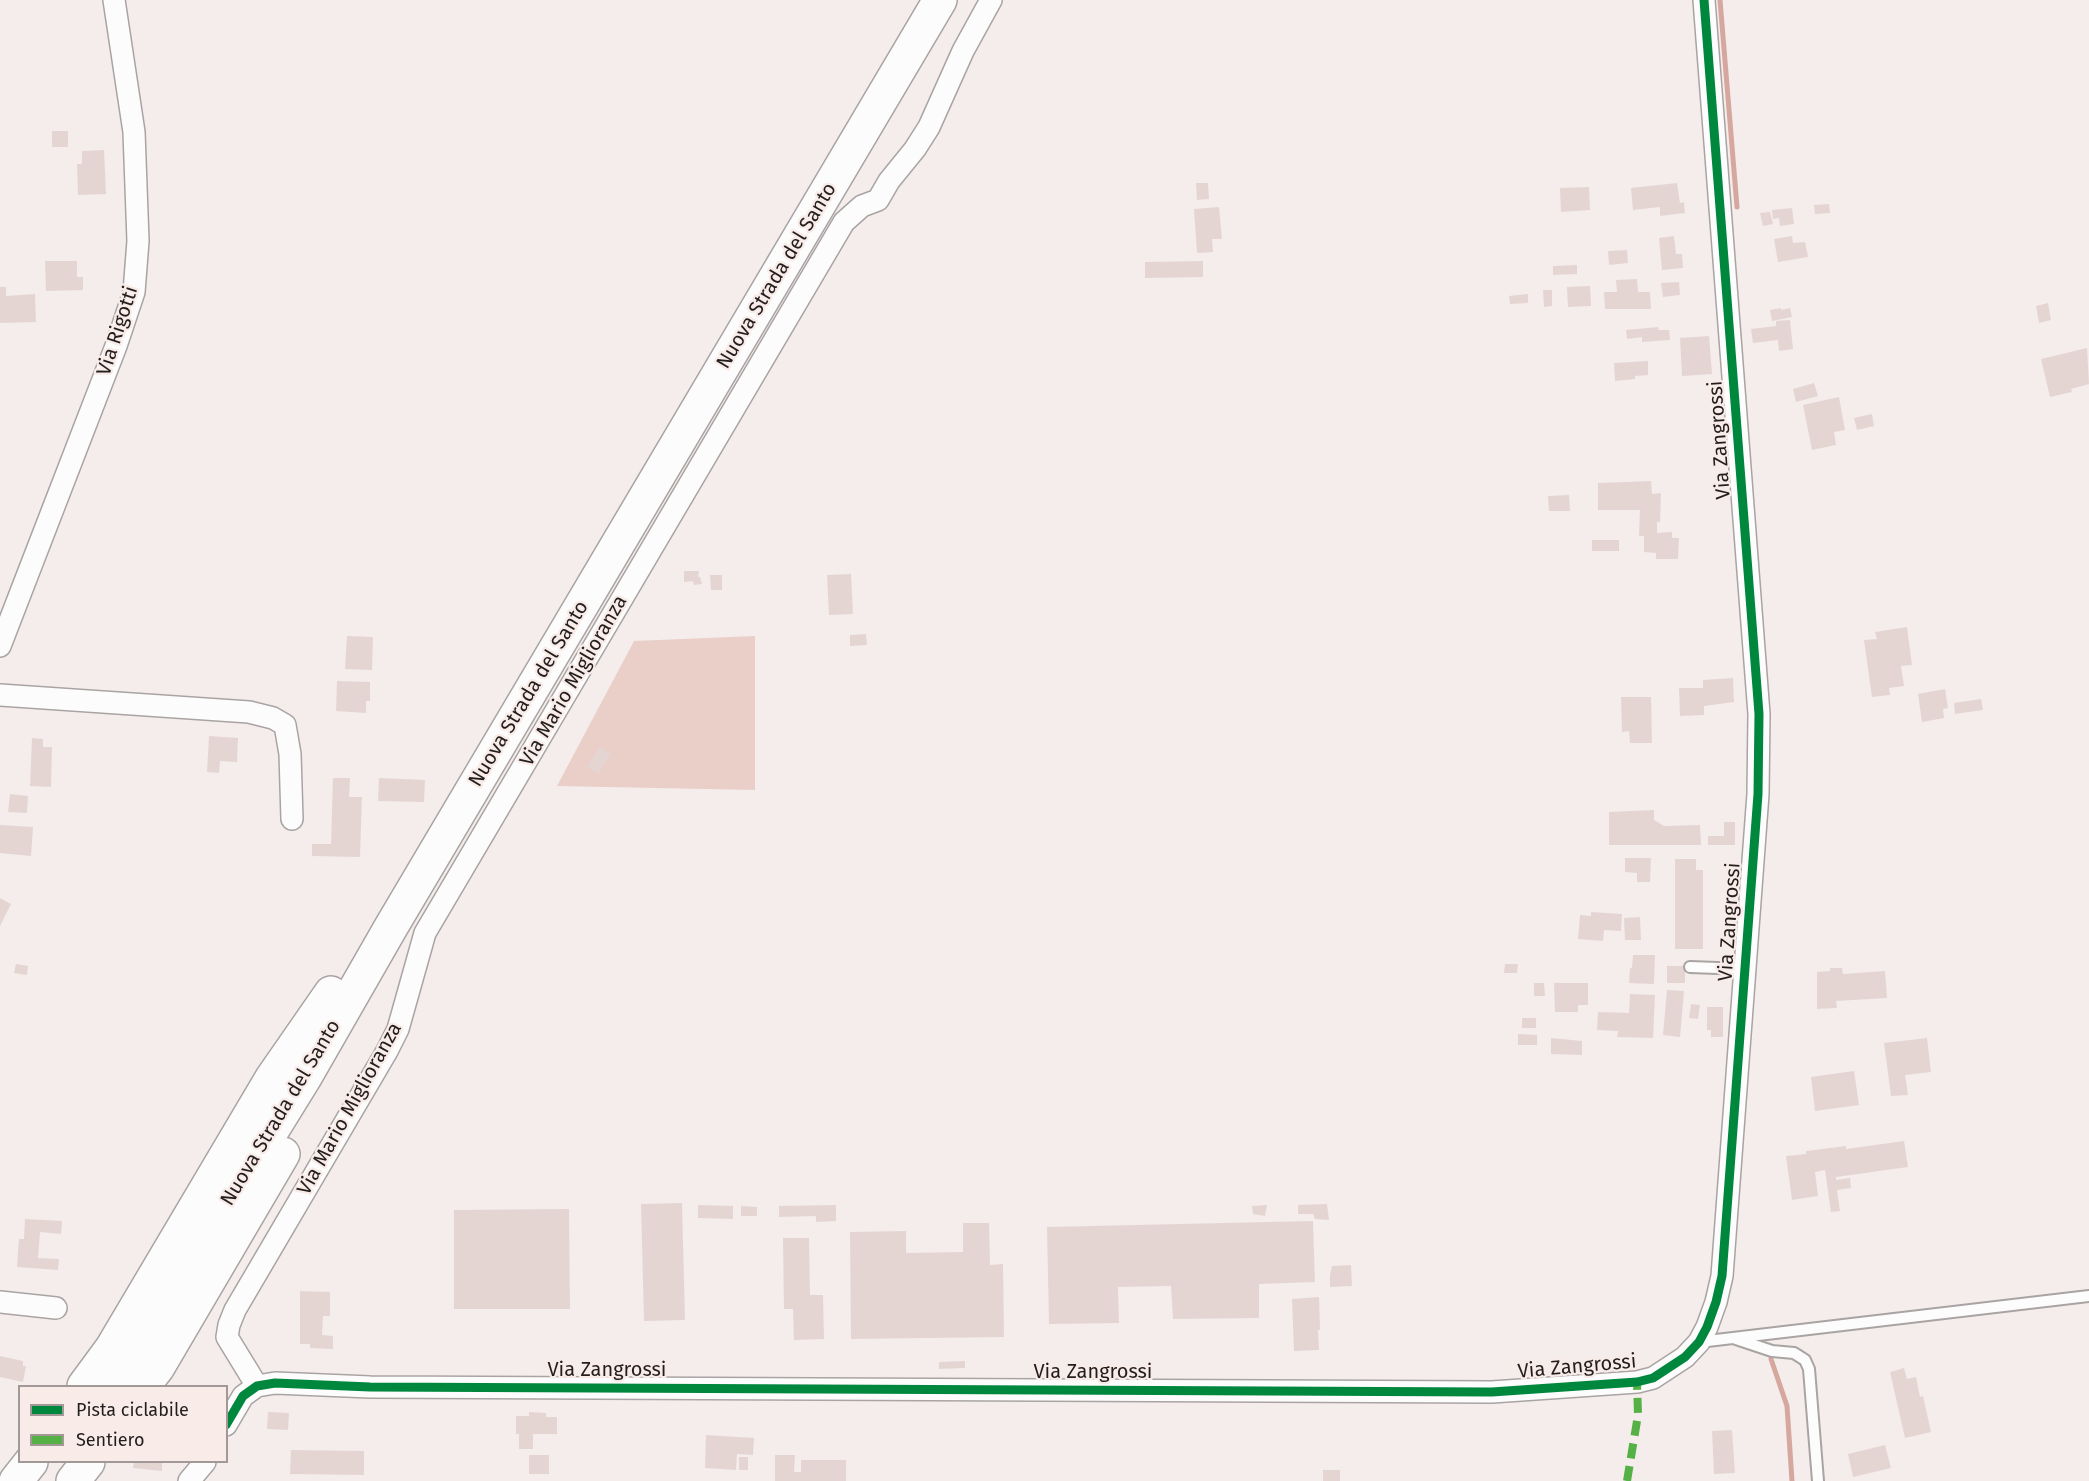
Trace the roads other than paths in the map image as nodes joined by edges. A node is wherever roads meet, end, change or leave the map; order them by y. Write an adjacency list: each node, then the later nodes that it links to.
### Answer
1 (114, 0): 5 (street, Via Rigotti)
2 (940, 0): 8 (highway, Nuova Strada del Santo)
3 (991, 0): 19 (street, Via Mario Miglioranza)
4 (1704, 0): 10 (street, Via Zangrossi)
5 (0, 646)
6 (0, 695): 7 (street)
7 (292, 819)
8 (391, 927): 16 (highway); 17 (highway, Nuova Strada del Santo); 18 (highway)
9 (1690, 967): 10 (lane)
10 (1745, 969): 15 (street, Via Zangrossi)
11 (2089, 1296): 14 (lane)
12 (0, 1302): 13 (street)
13 (56, 1308)
14 (1732, 1338): 15 (lane); 29 (lane)
15 (1699, 1342): 19 (street, Via Zangrossi)
16 (85, 1385)
17 (115, 1385)
18 (144, 1385)
19 (266, 1385): 20 (street)
20 (228, 1422)
21 (29, 1463): 25 (highway)
22 (61, 1463): 26 (highway)
23 (87, 1463): 27 (highway)
24 (203, 1463): 28 (street)
25 (16, 1481)
26 (48, 1481)
27 (74, 1481)
28 (189, 1481)
29 (1818, 1481)

